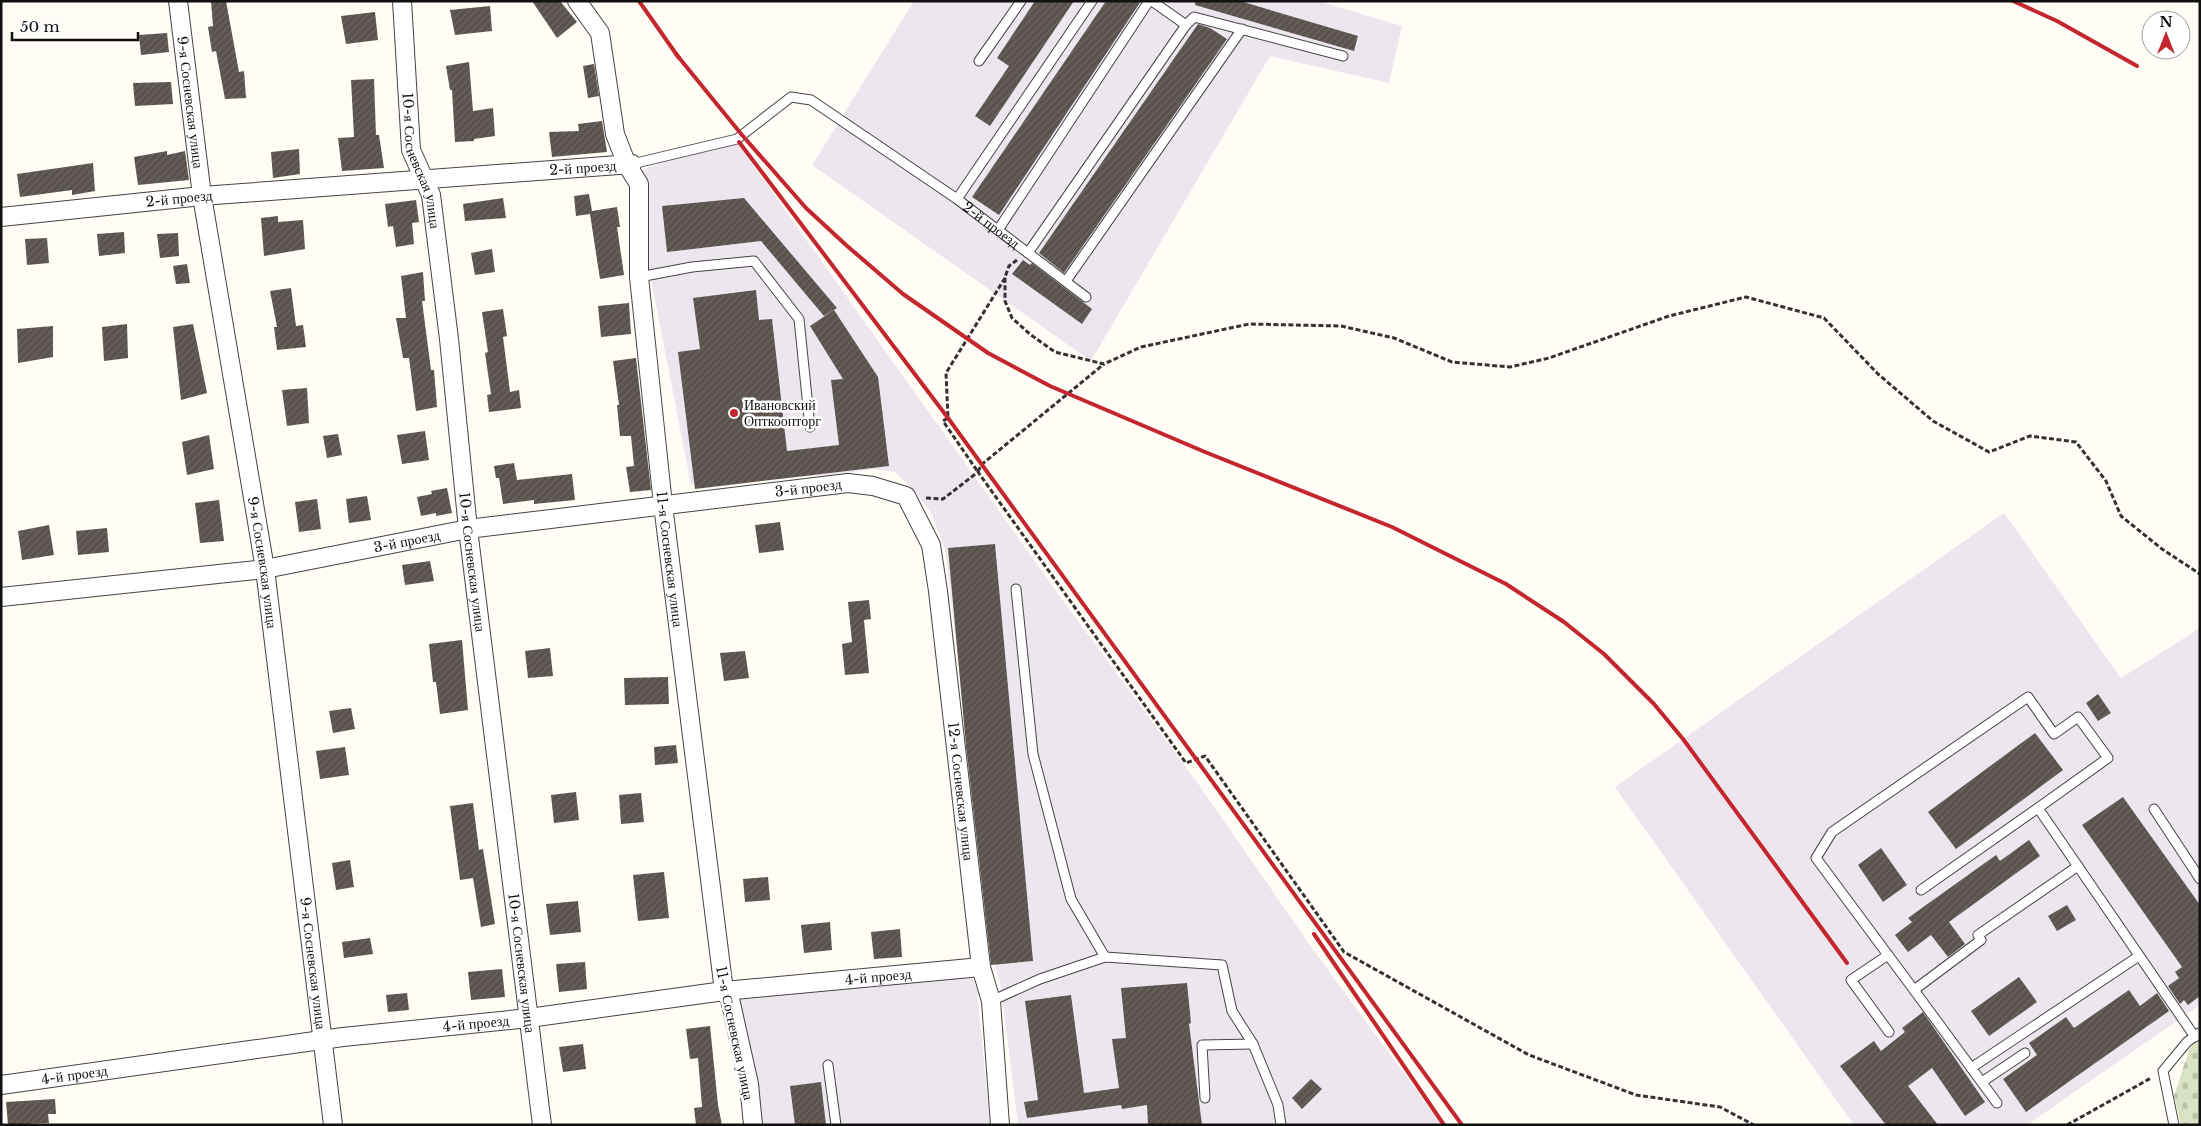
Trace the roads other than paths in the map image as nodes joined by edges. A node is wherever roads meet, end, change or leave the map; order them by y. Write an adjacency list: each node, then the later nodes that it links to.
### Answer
1 (178, 1): 13 (street, 9-я Сосневская улица)
2 (402, 1): 12 (street, 10-я Сосневская улица)
3 (577, 1): 11 (street, 11-я Сосневская улица)
4 (1021, 1): 10 (lane)
5 (1092, 1): 14 (lane)
6 (1151, 1): 7 (lane); 16 (lane)
7 (1186, 25): 8 (lane); 17 (lane)
8 (1242, 29): 9 (lane); 19 (lane)
9 (1343, 56)
10 (979, 61)
11 (630, 165): 12 (street, 2-й проезд); 14 (lane, 2-й проезд); 18 (street, 11-я Сосневская улица)
12 (424, 180): 13 (street, 2-й проезд); 24 (street, 10-я Сосневская улица)
13 (202, 196): 15 (street, 2-й проезд); 25 (street, 9-я Сосневская улица)
14 (957, 199): 16 (lane, 2-й проезд)
15 (1, 217)
16 (998, 230): 17 (lane, 2-й проезд)
17 (1028, 253): 19 (lane, 2-й проезд)
18 (639, 277): 21 (lane); 23 (street, 11-я Сосневская улица)
19 (1066, 281): 20 (lane, 2-й проезд)
20 (1086, 297)
21 (810, 428)
22 (873, 486): 23 (street, 3-й проезд); 36 (street, 12-я Сосневская улица)
23 (663, 505): 24 (street, 3-й проезд); 38 (street, 11-я Сосневская улица)
24 (468, 529): 25 (street, 3-й проезд); 40 (street, 10-я Сосневская улица)
25 (265, 569): 27 (street, 3-й проезд); 43 (street, 9-я Сосневская улица)
26 (1016, 589): 35 (lane)
27 (1, 597)
28 (2038, 808): 30 (lane); 32 (lane); 33 (lane)
29 (2154, 809): 31 (lane)
30 (2078, 866): 34 (lane); 37 (lane)
31 (2200, 879)
32 (1921, 890)
33 (1888, 954): 37 (lane); 41 (lane)
34 (2139, 956): 42 (lane); 47 (lane)
35 (1105, 957): 39 (lane); 44 (lane)
36 (981, 967): 38 (street, 4-й проезд); 39 (street, 12-я Сосневская улица)
37 (1914, 990): 47 (lane)
38 (724, 991): 40 (street, 4-й проезд); 54 (street, 11-я Сосневская улица)
39 (991, 1001): 56 (street, 12-я Сосневская улица)
40 (529, 1018): 43 (street, 4-й проезд); 53 (street, 10-я Сосневская улица)
41 (1889, 1032)
42 (2197, 1035): 58 (lane)
43 (323, 1039): 49 (street, 4-й проезд); 52 (street, 9-я Сосневская улица)
44 (1253, 1044): 50 (lane); 57 (lane)
45 (2025, 1053): 48 (lane)
46 (828, 1065): 55 (lane)
47 (1971, 1068): 48 (lane)
48 (1982, 1082): 51 (lane)
49 (1, 1085)
50 (1205, 1098)
51 (1997, 1103)
52 (333, 1125)
53 (542, 1125)
54 (753, 1125)
55 (836, 1125)
56 (1000, 1125)
57 (1281, 1125)
58 (2174, 1125)

